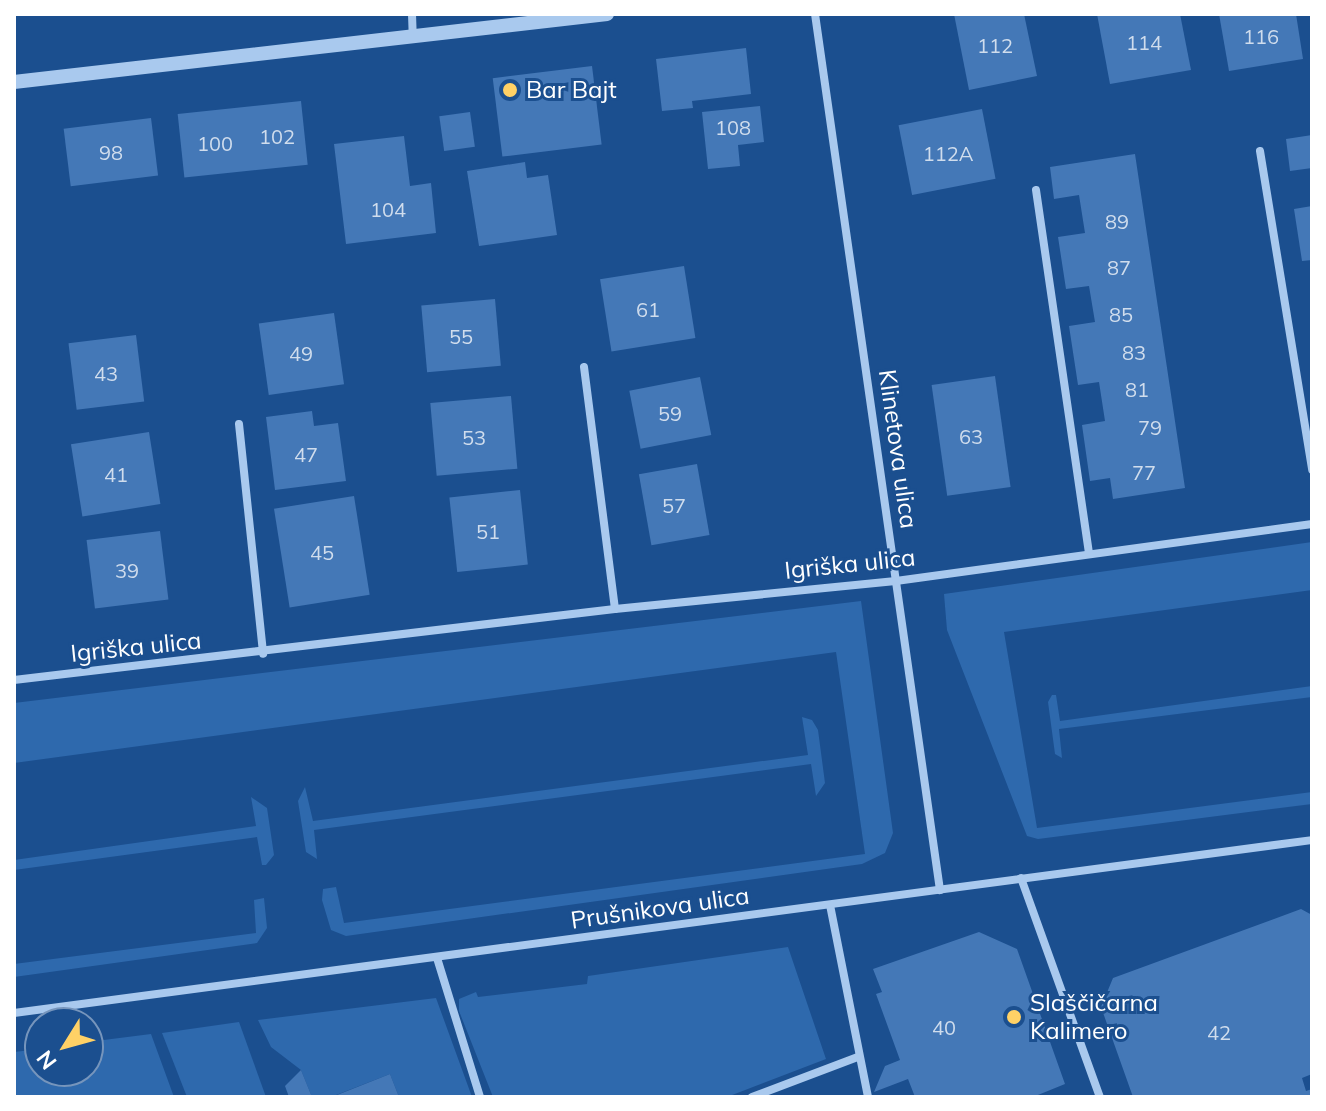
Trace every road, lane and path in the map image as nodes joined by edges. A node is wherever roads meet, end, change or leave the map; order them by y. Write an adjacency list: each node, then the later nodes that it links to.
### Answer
1 (412, 14): 4 (street)
2 (607, 14): 4 (street)
3 (815, 14): 13 (street, Klinetova ulica)
4 (413, 38): 5 (street)
5 (14, 82)
6 (1260, 151): 10 (street)
7 (1036, 190): 12 (street)
8 (584, 367): 14 (street)
9 (239, 424): 15 (street)
10 (1312, 470)
11 (1312, 524): 12 (street, Igriška ulica)
12 (1089, 553): 13 (street, Igriška ulica)
13 (896, 581): 14 (street, Igriška ulica); 19 (street, Klinetova ulica)
14 (615, 609): 15 (street, Igriška ulica)
15 (263, 654): 16 (street, Igriška ulica)
16 (14, 680)
17 (1312, 840): 18 (street, Prušnikova ulica)
18 (1021, 878): 19 (street, Prušnikova ulica); 27 (street)
19 (940, 890): 20 (street, Prušnikova ulica)
20 (830, 905): 21 (street, Prušnikova ulica); 23 (street)
21 (437, 958): 22 (street, Prušnikova ulica); 24 (street)
22 (14, 1013)
23 (858, 1057): 25 (street); 26 (street)
24 (480, 1097)
25 (752, 1097)
26 (868, 1097)
27 (1100, 1097)

